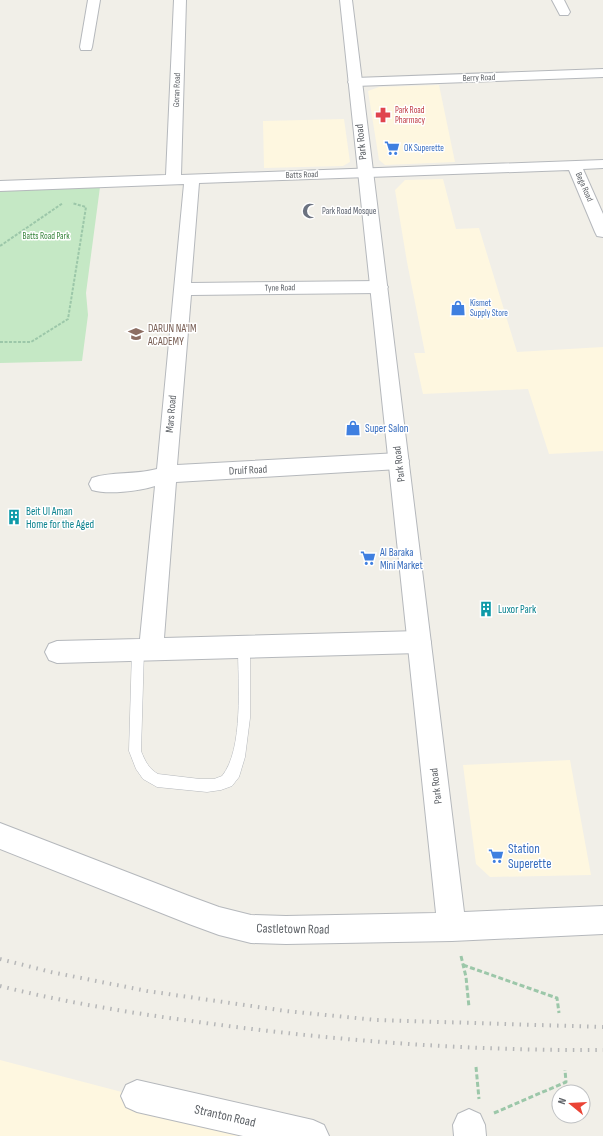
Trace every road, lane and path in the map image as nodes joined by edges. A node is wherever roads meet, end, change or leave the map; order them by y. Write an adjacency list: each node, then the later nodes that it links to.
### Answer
1 (94, 0): 6 (street)
2 (180, 0): 12 (street, Goran Road)
3 (346, 0): 8 (street, Park Road)
4 (558, 0): 5 (street)
5 (564, 12)
6 (86, 47)
7 (603, 73): 8 (street, Berry Road)
8 (355, 82): 11 (street, Park Road)
9 (603, 164): 10 (street, Batts Road)
10 (574, 165): 11 (street, Batts Road); 16 (street, Bega Road)
11 (365, 174): 12 (street, Batts Road); 18 (street, Park Road)
12 (182, 179): 13 (street, Batts Road); 19 (street, Mars Road)
13 (0, 186)
14 (65, 201): 17 (path)
15 (72, 203): 20 (path)
16 (603, 232)
17 (0, 246)
18 (379, 287): 19 (street, Tyne Road); 21 (street, Park Road)
19 (182, 289): 22 (street, Mars Road)
20 (0, 342)
21 (399, 461): 22 (street, Druif Road); 24 (street, Park Road)
22 (166, 474): 23 (street, Druif Road); 26 (street, Mars Road)
23 (99, 484)
24 (419, 642): 25 (street); 30 (street, Park Road)
25 (244, 647): 26 (street); 26 (lane)
26 (145, 650): 27 (street)
27 (57, 652)
28 (0, 836): 30 (street, Castletown Road)
29 (603, 920): 30 (street, Castletown Road)
30 (452, 928)
31 (461, 956): 32 (path)
32 (463, 965): 33 (path); 34 (path)
33 (469, 1007)
34 (559, 1013)
35 (476, 1068): 38 (path)
36 (565, 1070): 38 (path)
37 (137, 1096): 39 (street, Stranton Road)
38 (478, 1119)
39 (313, 1136)

